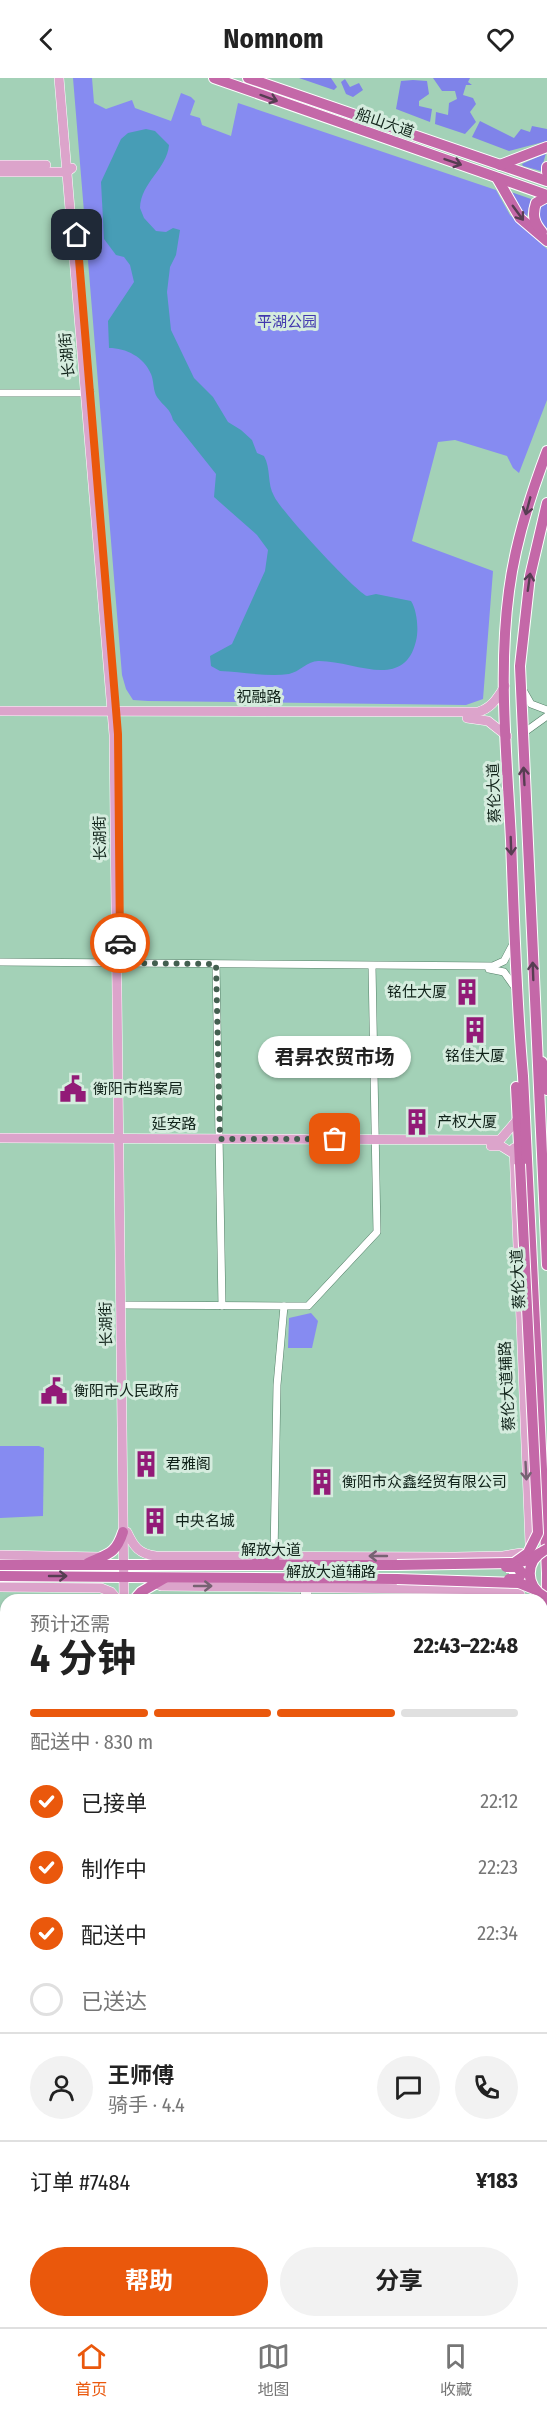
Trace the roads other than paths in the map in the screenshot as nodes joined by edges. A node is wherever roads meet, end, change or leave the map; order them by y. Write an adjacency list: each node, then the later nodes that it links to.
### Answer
1 (59, 78): 9 (main road, 长湖街)
2 (64, 78): 9 (main road, 长湖街)
3 (214, 78): 12 (highway, 船山大道, one-way to 12)
4 (248, 78): 7 (highway, 船山大道)
5 (547, 147): 7 (highway)
6 (0, 165): 9 (main road)
7 (500, 165): 13 (highway, 船山大道)
8 (547, 167): 11 (highway)
9 (68, 168): 10 (main road); 18 (main road, 长湖街)
10 (0, 171)
11 (547, 172)
12 (497, 178): 14 (highway, 船山大道); 16 (highway, one-way to 16)
13 (547, 181)
14 (547, 196): 15 (highway)
15 (547, 236)
16 (547, 242)
17 (0, 390): 18 (street)
18 (87, 391): 25 (main road, 长湖街)
19 (547, 451): 21 (highway, 蔡伦大道, one-way to 21)
20 (547, 503): 22 (highway, 蔡伦大道, one-way to 20)
21 (505, 686): 25 (main road, 祝融路); 29 (highway, 蔡伦大道)
22 (520, 686): 23 (street); 28 (highway, 蔡伦大道)
23 (547, 710)
24 (0, 711): 25 (main road, 祝融路)
25 (114, 714): 26 (main road, 祝融路); 29 (main road, 祝融路); 32 (main road, 长湖街)
26 (0, 716)
27 (547, 716): 28 (street)
28 (522, 734): 37 (highway, 蔡伦大道, one-way to 28)
29 (507, 736): 30 (highway, 蔡伦大道, one-way to 30)
30 (514, 941): 34 (street); 35 (highway, 蔡伦大道)
31 (0, 964): 32 (street)
32 (119, 965): 33 (street); 41 (main road, 长湖街)
33 (216, 966): 34 (street); 42 (street)
34 (372, 967): 35 (street); 43 (street)
35 (516, 989): 36 (highway, 蔡伦大道)
36 (517, 1008): 39 (highway); 75 (highway, 蔡伦大道)
37 (536, 1029): 38 (highway); 46 (highway, 蔡伦大道)
38 (547, 1090)
39 (518, 1119): 43 (main road, 延安路); 45 (highway)
40 (0, 1138): 41 (main road, 延安路)
41 (121, 1141): 42 (main road, 延安路); 44 (main road, 延安路); 47 (main road, 长湖街)
42 (220, 1142): 43 (main road, 延安路); 48 (street)
43 (375, 1142): 45 (main road, 延安路); 49 (street)
44 (0, 1144)
45 (517, 1159): 51 (highway, one-way to 51, bridge)
46 (547, 1265)
47 (123, 1305): 48 (street); 50 (main road, 长湖街)
48 (222, 1306): 49 (street)
49 (284, 1306): 57 (street)
50 (125, 1532): 54 (main road); 55 (highway); 61 (main road, 长湖街)
51 (537, 1539): 52 (highway); 56 (highway, bridge)
52 (547, 1542)
53 (543, 1551): 56 (highway, 解放大道, bridge); 74 (highway, bridge)
54 (256, 1556): 57 (highway)
55 (103, 1557): 59 (highway); 60 (main road)
56 (517, 1558): 57 (main road, 解放大道辅路, one-way to 57); 58 (highway, 解放大道, bridge); 67 (main road)
57 (274, 1560): 58 (highway, 解放大道, bridge); 61 (highway, 解放大道)
58 (461, 1564): 63 (highway, bridge)
59 (83, 1565): 60 (highway, 解放大道); 61 (highway, 解放大道)
60 (2, 1566): 61 (highway, 解放大道, one-way to 61); 66 (main road)
61 (125, 1571): 62 (highway, 解放大道); 69 (main road, 长湖街)
62 (151, 1580): 64 (highway, 解放大道); 64 (main road, 解放大道辅路, one-way to 64); 70 (highway)
63 (461, 1581): 64 (highway, 解放大道, bridge); 73 (highway, 解放大道, bridge)
64 (306, 1583): 67 (main road, 解放大道辅路); 71 (street)
65 (0, 1587): 66 (main road)
66 (16, 1587): 68 (main road)
67 (517, 1590): 72 (main road)
68 (113, 1594)
69 (126, 1594)
70 (139, 1594)
71 (306, 1594)
72 (519, 1594)
73 (529, 1594)
74 (534, 1594)
75 (547, 1594)

